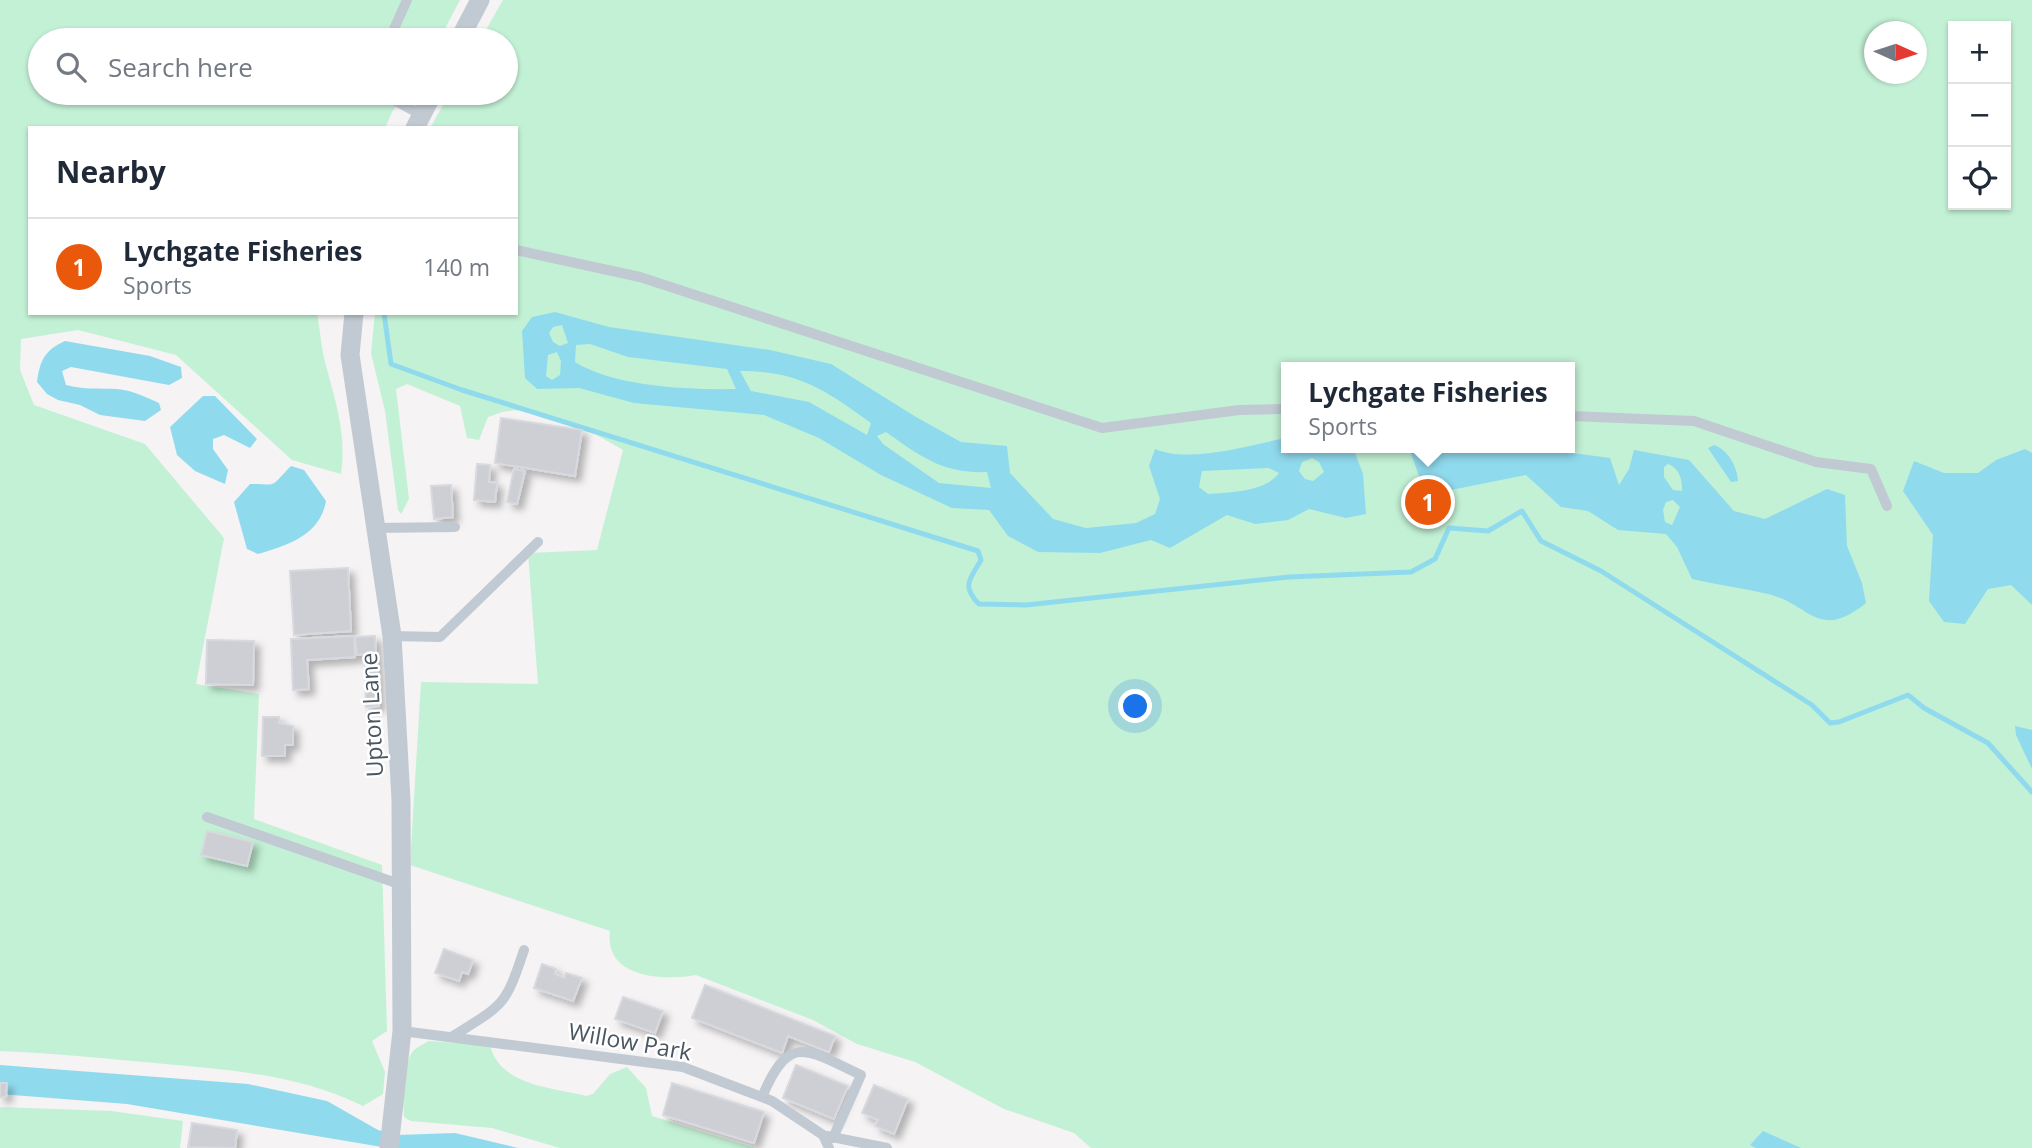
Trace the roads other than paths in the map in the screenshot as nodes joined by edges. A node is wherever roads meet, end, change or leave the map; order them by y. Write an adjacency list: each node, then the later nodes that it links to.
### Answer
1 (407, 0): 3 (lane)
2 (480, 0): 4 (street)
3 (394, 28)
4 (466, 28)
5 (397, 105): 7 (lane)
6 (427, 105): 7 (street)
7 (419, 122)
8 (518, 250): 10 (lane)
9 (354, 315): 14 (street, Upton Lane)
10 (1281, 409)
11 (1575, 416): 12 (lane)
12 (1886, 506)
13 (455, 527): 14 (lane)
14 (374, 528): 16 (street, Upton Lane)
15 (538, 542): 16 (lane)
16 (392, 636): 18 (street, Upton Lane)
17 (207, 817): 18 (lane)
18 (403, 878): 20 (street, Upton Lane)
19 (524, 950): 21 (lane)
20 (402, 1031): 21 (lane, Willow Park); 24 (street, Upton Lane)
21 (453, 1036): 22 (lane, Willow Park)
22 (762, 1097): 23 (lane, Willow Park); 23 (lane)
23 (828, 1140): 25 (lane)
24 (389, 1148)
25 (887, 1148)

